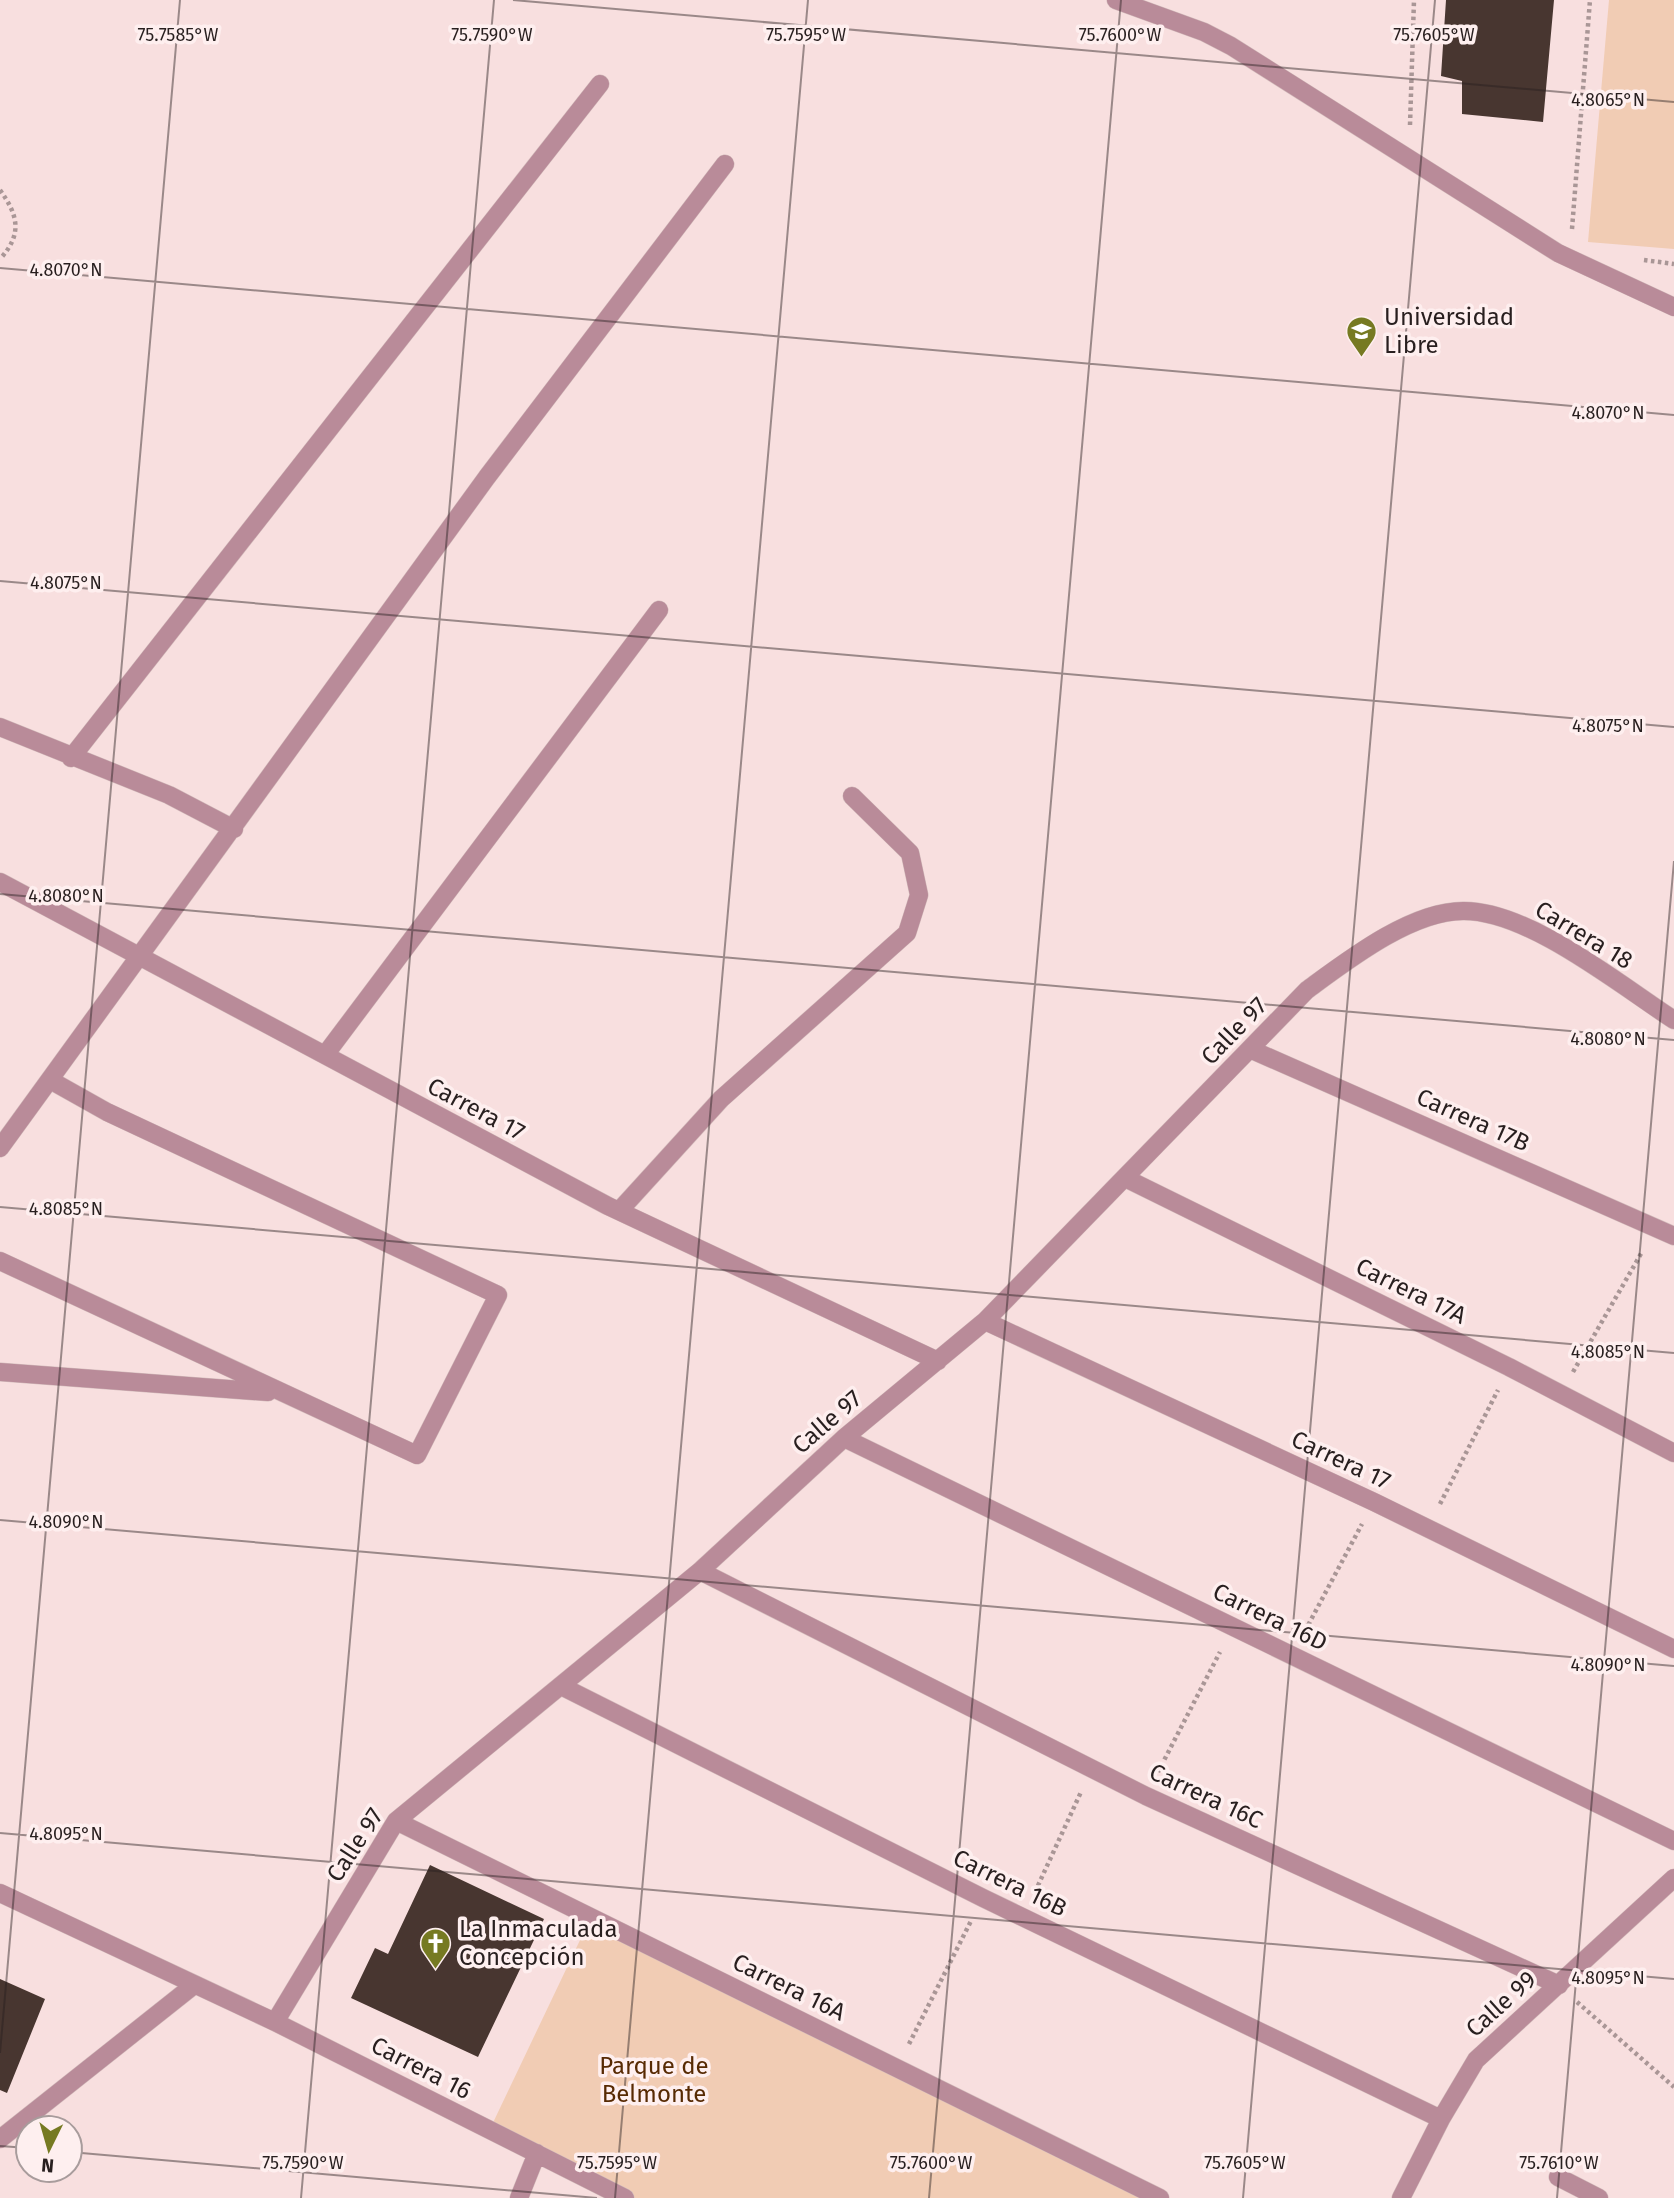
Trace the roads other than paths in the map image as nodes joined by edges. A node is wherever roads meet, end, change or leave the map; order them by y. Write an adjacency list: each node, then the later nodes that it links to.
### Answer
1 (1116, 0): 4 (street)
2 (600, 84): 7 (street)
3 (725, 164): 9 (street)
4 (1674, 307)
5 (659, 610): 15 (street)
6 (0, 727): 7 (street)
7 (71, 758): 9 (street)
8 (852, 796): 19 (street)
9 (234, 829): 12 (street)
10 (2, 887): 12 (street, Carrera 17)
11 (1461, 910): 13 (street, Carrera 18); 14 (street, Calle 97)
12 (140, 958): 15 (street, Carrera 17); 16 (street)
13 (1674, 1020)
14 (1252, 1050): 18 (street, Calle 97); 20 (street, Carrera 17B)
15 (325, 1055): 19 (street, Carrera 17)
16 (50, 1080): 17 (street); 25 (street)
17 (0, 1148)
18 (1125, 1178): 22 (street, Calle 97); 27 (street, Carrera 17A)
19 (619, 1211): 23 (street, Carrera 17)
20 (1674, 1236)
21 (0, 1261): 25 (street)
22 (985, 1321): 23 (street, Calle 97); 29 (street, Carrera 17)
23 (938, 1361): 26 (street, Calle 97)
24 (0, 1372): 25 (street)
25 (279, 1393)
26 (844, 1438): 28 (street, Calle 97); 32 (street, Carrera 16D)
27 (1674, 1452)
28 (700, 1570): 30 (street, Calle 97); 36 (street, Carrera 16C)
29 (1674, 1648)
30 (561, 1686): 31 (street, Calle 97); 38 (street, Carrera 16B)
31 (396, 1821): 37 (street, Calle 97); 44 (street, Carrera 16A)
32 (1674, 1841)
33 (1674, 1878): 36 (street, Calle 99)
34 (0, 1893): 35 (street, Carrera 16)
35 (194, 1985): 37 (street, Carrera 16); 39 (street)
36 (1559, 1986): 38 (street, Calle 99)
37 (275, 2022): 40 (street, Carrera 16)
38 (1441, 2119): 45 (street, Calle 99)
39 (0, 2139)
40 (537, 2153): 42 (street); 43 (street, Carrera 16)
41 (1558, 2177): 46 (street)
42 (519, 2198)
43 (625, 2198)
44 (1160, 2198)
45 (1401, 2198)
46 (1599, 2198)

